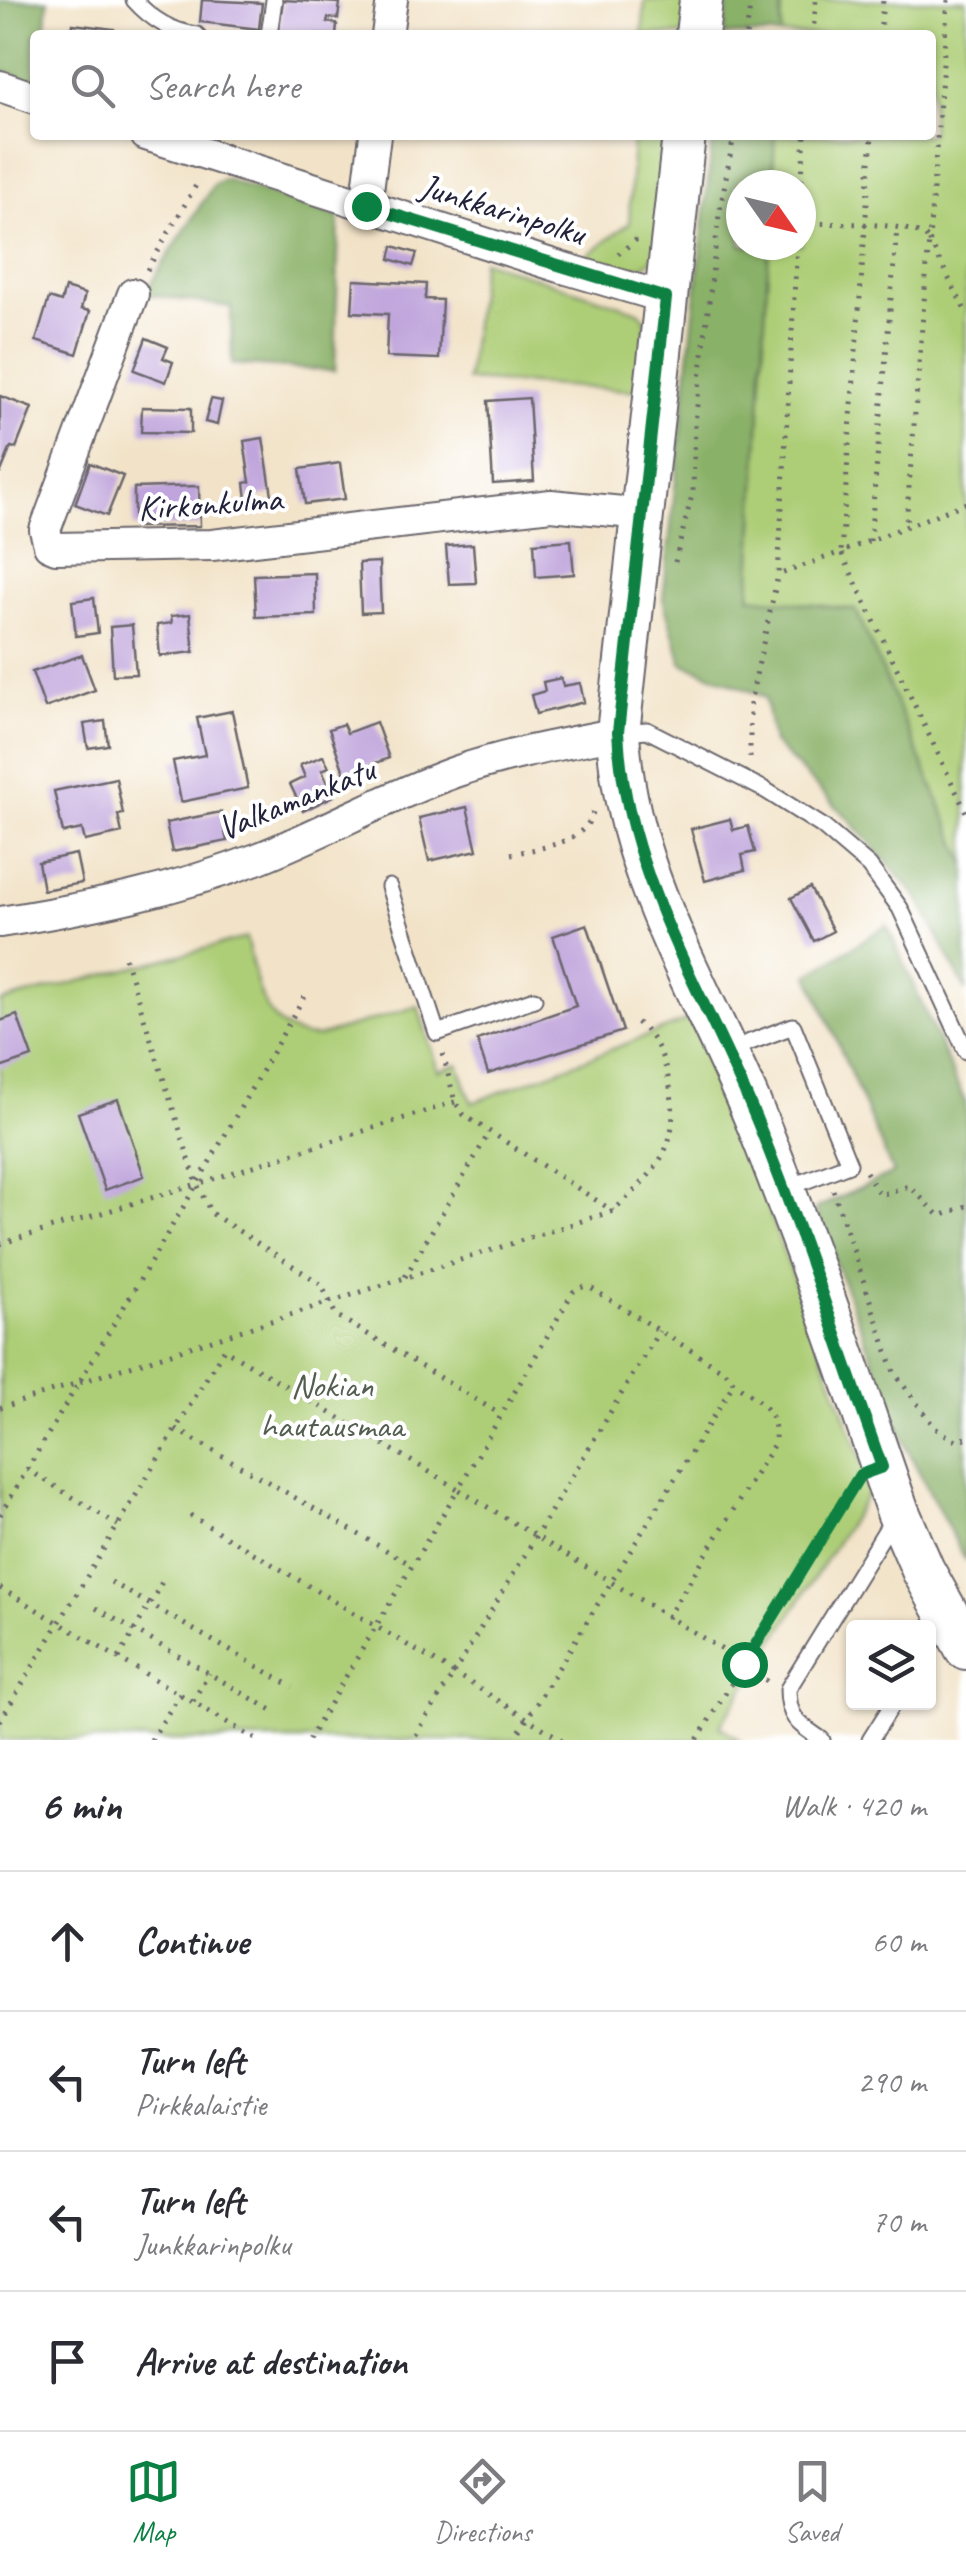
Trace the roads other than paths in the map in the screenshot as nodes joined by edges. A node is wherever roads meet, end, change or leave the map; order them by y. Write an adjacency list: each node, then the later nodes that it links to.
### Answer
1 (134, 0): 5 (lane); 6 (lane)
2 (274, 0): 7 (lane)
3 (392, 0): 8 (street)
4 (701, 0): 9 (street)
5 (120, 14)
6 (176, 30)
7 (271, 30)
8 (388, 30)
9 (698, 30)
10 (0, 86): 11 (street)
11 (30, 96)
12 (161, 140): 15 (street, Junkkarinpolku)
13 (374, 140): 15 (street)
14 (683, 140): 17 (street)
15 (366, 206): 17 (street, Junkkarinpolku)
16 (133, 294): 18 (street, Kirkonkulma)
17 (666, 298): 18 (street)
18 (643, 514): 19 (street)
19 (618, 732): 21 (street, Valkamankatu); 23 (lane); 24 (street)
20 (389, 887): 22 (lane)
21 (0, 922)
22 (534, 999)
23 (966, 1051)
24 (724, 1052): 25 (street); 25 (lane)
25 (784, 1190): 26 (street)
26 (898, 1512): 27 (street); 29 (lane)
27 (947, 1637)
28 (889, 1710): 30 (lane)
29 (822, 1740)
30 (870, 1740)

